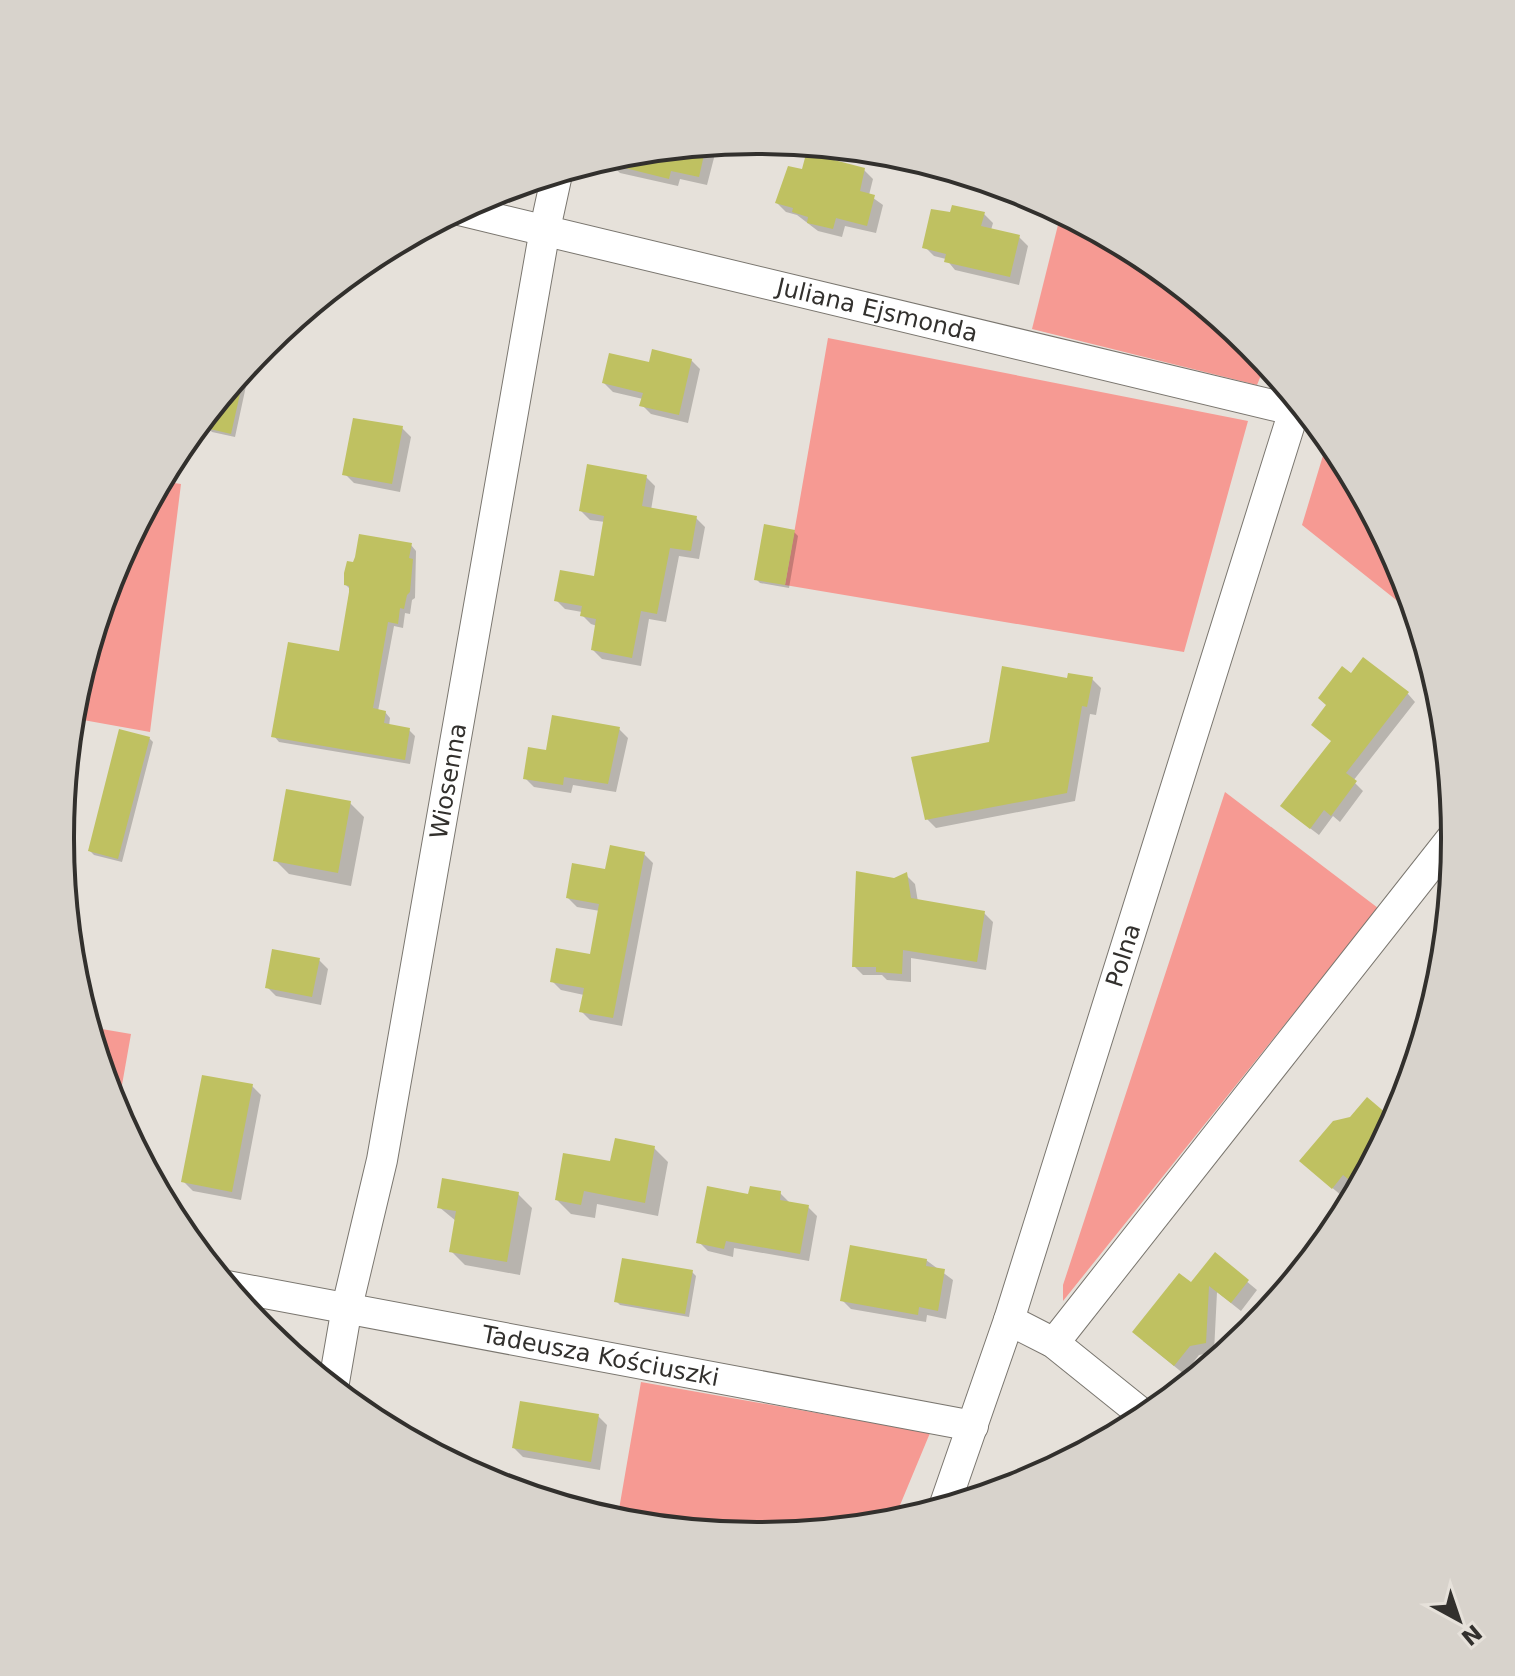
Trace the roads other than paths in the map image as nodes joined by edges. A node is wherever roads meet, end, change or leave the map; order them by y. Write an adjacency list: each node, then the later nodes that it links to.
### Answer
1 (554, 186): 3 (street, Wiosenna)
2 (479, 214): 3 (street, Juliana Ejsmonda)
3 (545, 229): 4 (street, Juliana Ejsmonda); 8 (street, Wiosenna)
4 (1284, 402)
5 (1293, 413): 9 (street, Polna)
6 (1441, 852): 10 (street)
7 (244, 1289): 8 (street, Tadeusza Kościuszki)
8 (347, 1307): 11 (street, Wiosenna); 13 (street, Tadeusza Kościuszki)
9 (1009, 1320): 10 (street); 13 (street, Polna)
10 (1054, 1343): 12 (street)
11 (335, 1375)
12 (1134, 1408)
13 (973, 1426): 14 (street, Polna)
14 (949, 1494)

